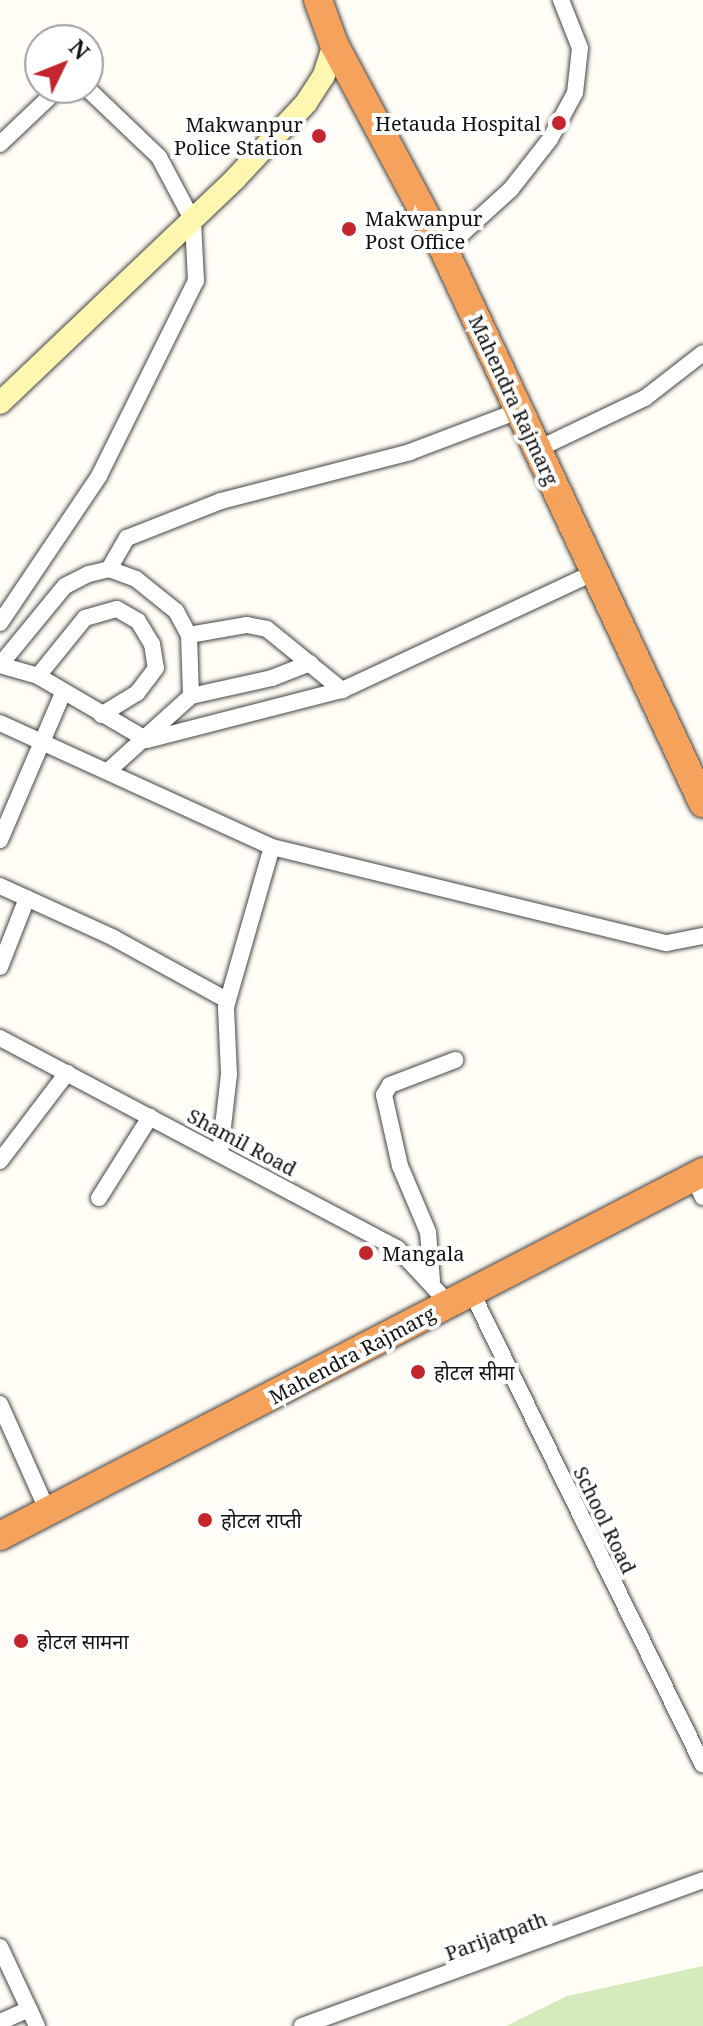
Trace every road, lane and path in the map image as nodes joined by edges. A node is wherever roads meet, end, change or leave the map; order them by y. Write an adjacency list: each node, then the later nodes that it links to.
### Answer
1 (318, 0): 3 (highway, Mahendra Rajmarg)
2 (561, 0): 8 (street)
3 (334, 44): 7 (street); 8 (highway, Mahendra Rajmarg)
4 (42, 104): 6 (street)
5 (104, 104): 7 (street)
6 (0, 144)
7 (193, 221): 10 (street); 15 (street)
8 (444, 250): 11 (highway, Mahendra Rajmarg)
9 (703, 353): 12 (street)
10 (0, 403)
11 (518, 411): 12 (highway, Mahendra Rajmarg); 13 (street)
12 (538, 449): 14 (highway, Mahendra Rajmarg)
13 (109, 569): 16 (street); 18 (street)
14 (595, 572): 20 (street); 28 (highway, Mahendra Rajmarg)
15 (0, 623)
16 (189, 635): 17 (street); 22 (street)
17 (310, 663): 20 (street); 22 (street)
18 (0, 665): 19 (street)
19 (38, 676): 21 (street); 23 (street)
20 (342, 690): 25 (street)
21 (63, 693): 23 (street); 26 (street)
22 (191, 696): 25 (street)
23 (101, 715): 25 (street)
24 (0, 723): 26 (street)
25 (147, 740): 27 (street)
26 (45, 742): 27 (street); 29 (street)
27 (109, 770): 30 (street)
28 (703, 803)
29 (0, 840)
30 (272, 847): 33 (street); 35 (street)
31 (0, 886): 32 (street)
32 (27, 898): 34 (street); 35 (street)
33 (703, 936)
34 (0, 967)
35 (227, 1000): 40 (street)
36 (0, 1038): 38 (street, Shamil Road)
37 (455, 1060): 44 (street)
38 (67, 1073): 39 (street, Shamil Road); 41 (street)
39 (150, 1117): 40 (street, Shamil Road); 43 (street)
40 (220, 1153): 44 (street, Shamil Road)
41 (0, 1161)
42 (700, 1183): 45 (highway, Mahendra Rajmarg)
43 (99, 1198)
44 (432, 1281): 45 (street, Shamil Road)
45 (461, 1298): 47 (highway, Mahendra Rajmarg); 49 (street, School Road)
46 (0, 1404): 47 (street)
47 (48, 1512): 48 (highway, Mahendra Rajmarg)
48 (0, 1536)
49 (703, 1765)
50 (703, 1880): 54 (street, Parijatpath)
51 (0, 1947): 52 (street)
52 (29, 2009): 53 (street); 55 (street)
53 (0, 2022)
54 (313, 2024)
55 (37, 2026)

